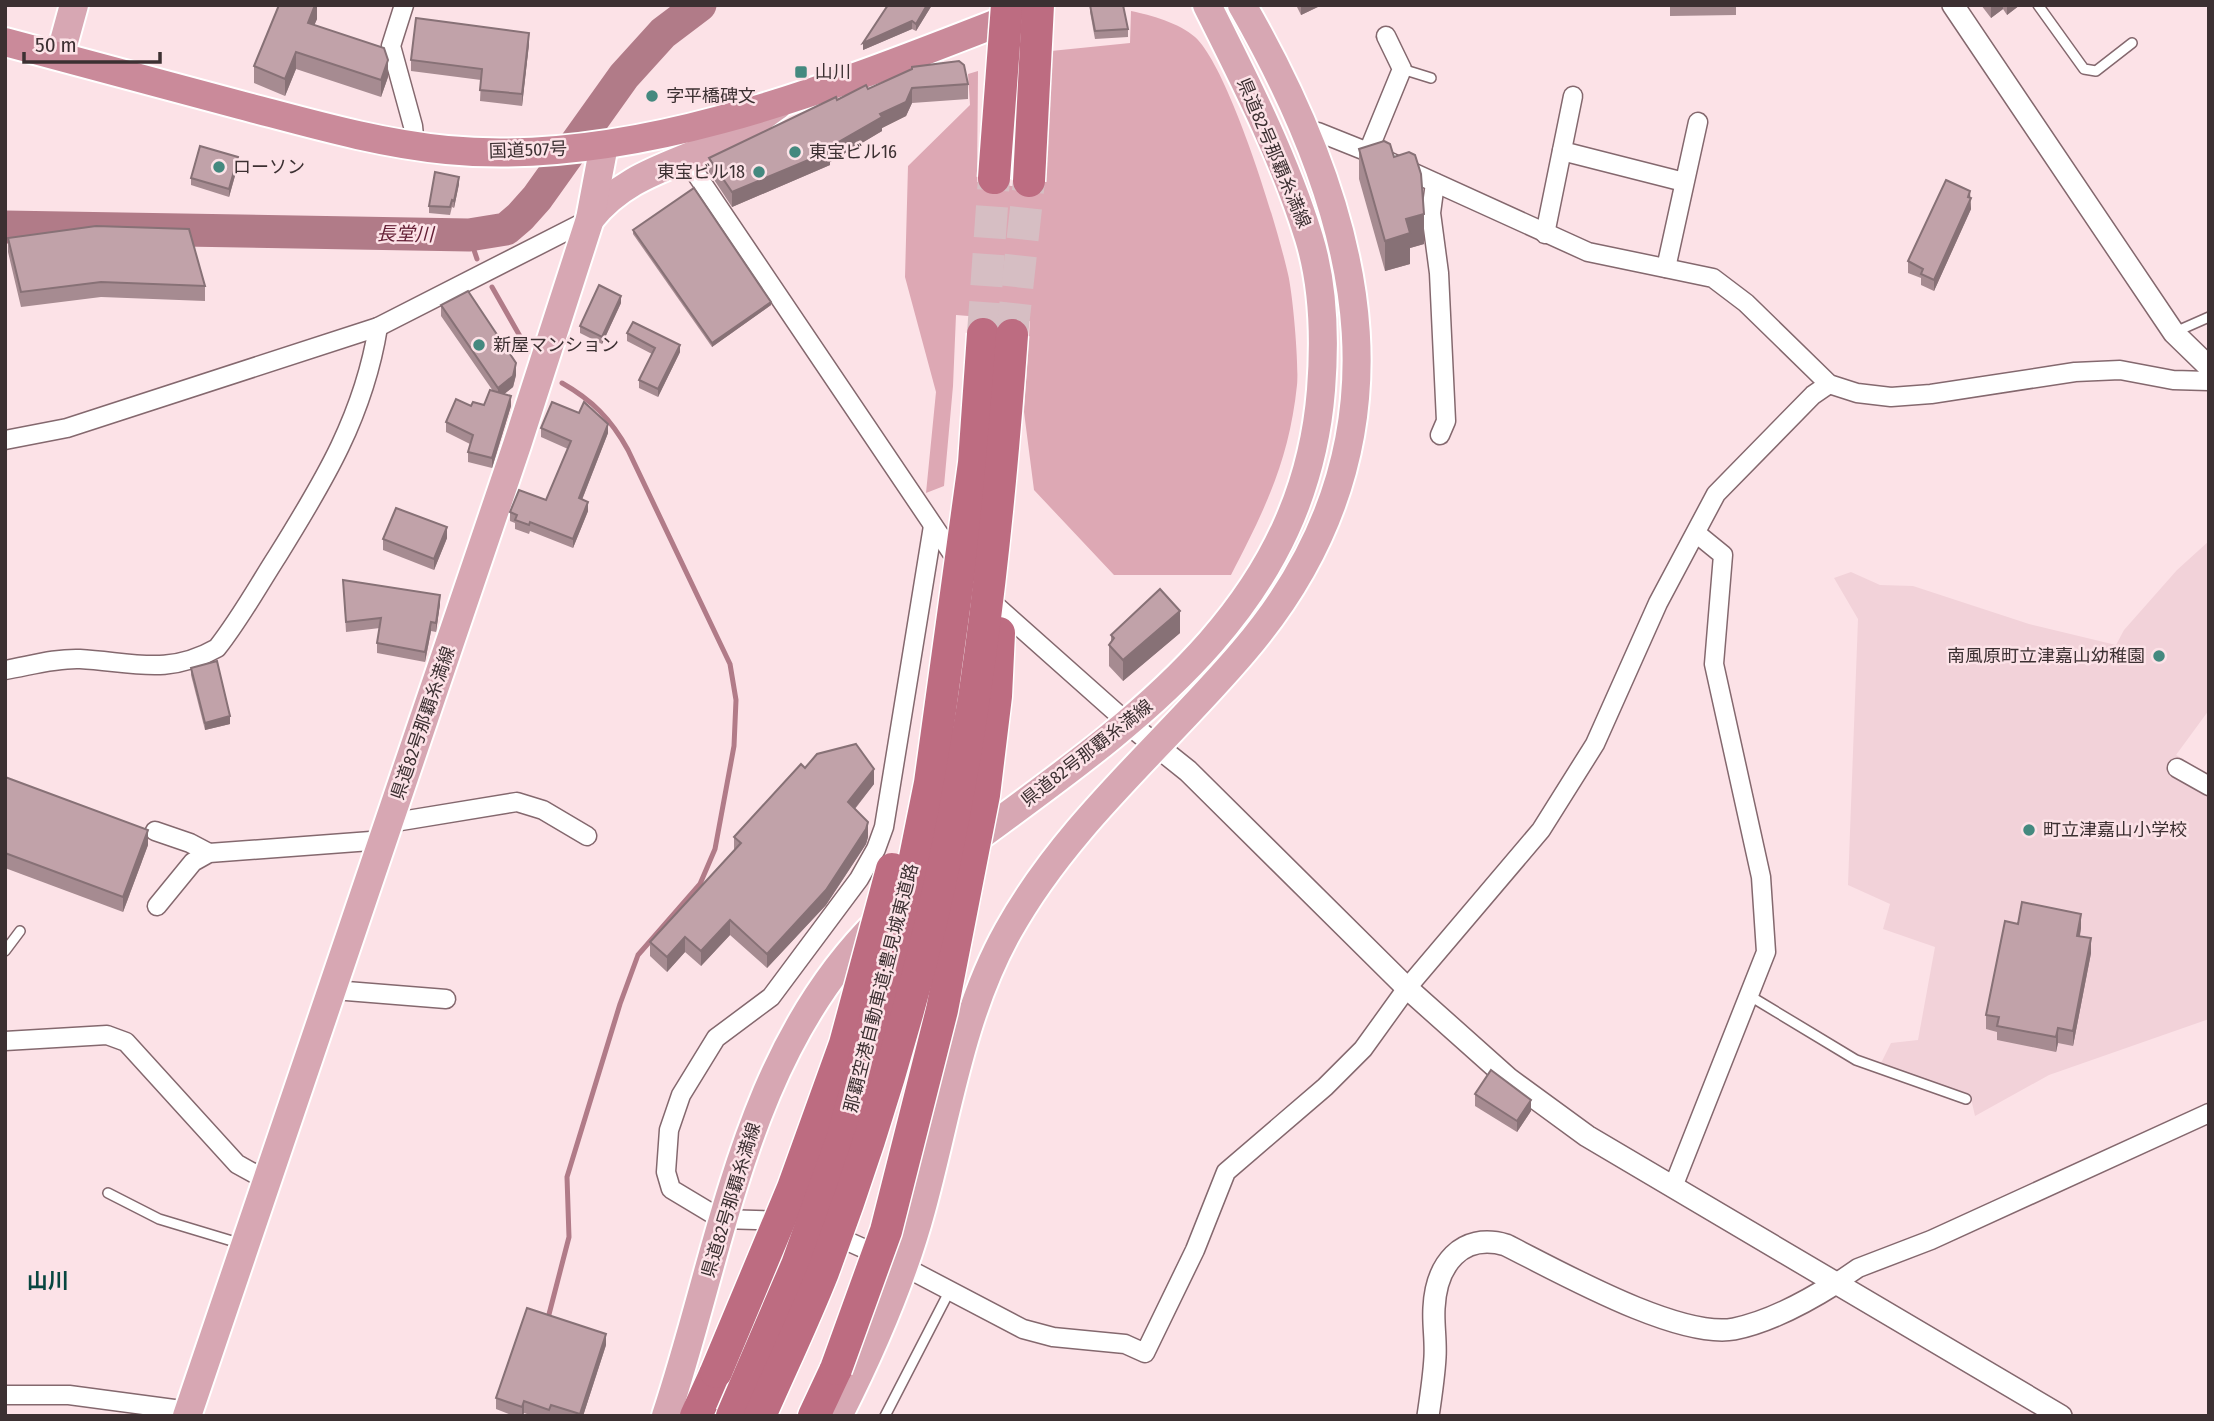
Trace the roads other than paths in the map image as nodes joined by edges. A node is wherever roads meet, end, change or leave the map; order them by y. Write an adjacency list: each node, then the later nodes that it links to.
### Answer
1 (74, 5): 12 (main road)
2 (404, 5): 20 (street)
3 (1007, 5): 24 (highway, bridge)
4 (1040, 5): 16 (highway, 国道507号); 25 (highway, bridge)
5 (1207, 5): 44 (main road, 県道82号那覇糸満線)
6 (1242, 5): 18 (main road, 県道82号那覇糸満線)
7 (1953, 5): 33 (street)
8 (2038, 5): 11 (lane)
9 (1386, 36): 13 (street)
10 (5, 42): 12 (highway, 国道507号)
11 (2132, 43)
12 (60, 56): 20 (highway, 国道507号)
13 (1402, 69): 14 (lane); 22 (street)
14 (1430, 78)
15 (1573, 96): 21 (street)
16 (783, 101): 19 (highway, 国道507号); 23 (main road)
17 (1698, 122): 26 (street)
18 (1306, 134): 22 (street); 45 (main road, 県道82号那覇糸満線)
19 (602, 145): 20 (highway, 国道507号); 28 (main road, 県道82号那覇糸満線)
20 (415, 146)
21 (1562, 151): 26 (street); 29 (street)
22 (1368, 152): 27 (street)
23 (686, 159): 28 (main road); 41 (street)
24 (994, 178)
25 (1029, 181)
26 (1684, 182): 30 (street)
27 (1436, 183): 29 (street); 38 (street)
28 (590, 219): 32 (street); 49 (main road, 県道82号那覇糸満線)
29 (1545, 234): 30 (street)
30 (1666, 268): 37 (street)
31 (2209, 317): 33 (lane)
32 (378, 327): 39 (street); 43 (street)
33 (2174, 333): 35 (street)
34 (998, 334): 40 (highway, 那覇空港自動車道;豊見城東道路, bridge)
35 (2209, 367)
36 (2209, 380): 37 (street)
37 (1829, 384): 42 (street)
38 (1440, 435)
39 (5, 440)
40 (988, 462): 73 (highway, bridge); 74 (highway, 那覇空港自動車道;豊見城東道路, bridge); 75 (highway, 那覇空港自動車道;豊見城東道路, bridge); 76 (highway, bridge)
41 (933, 526): 44 (street); 65 (street)
42 (1696, 533): 55 (street); 57 (street)
43 (5, 670)
44 (1129, 724): 45 (street); 65 (main road, 県道82号那覇糸満線)
45 (1156, 745): 55 (street); 67 (main road, 県道82号那覇糸満線)
46 (2177, 768): 47 (street)
47 (2209, 786)
48 (155, 831): 51 (street)
49 (386, 831): 50 (street); 51 (street); 56 (main road, 県道82号那覇糸満線)
50 (587, 836)
51 (209, 853): 52 (street)
52 (157, 906)
53 (20, 932): 54 (lane)
54 (5, 951)
55 (1407, 988): 63 (street); 69 (street)
56 (334, 990): 58 (street); 62 (main road, 県道82号那覇糸満線)
57 (1750, 996): 60 (lane); 63 (street)
58 (446, 999)
59 (5, 1041): 62 (street)
60 (1966, 1100)
61 (2209, 1113): 68 (street)
62 (268, 1181): 66 (main road, 県道82号那覇糸満線)
63 (1673, 1187): 68 (street)
64 (108, 1193): 66 (lane)
65 (721, 1219): 67 (street); 72 (main road, 県道82号那覇糸満線)
66 (244, 1244): 71 (main road, 県道82号那覇糸満線)
67 (901, 1265): 69 (street); 77 (main road, 県道82号那覇糸満線)
68 (1836, 1283): 79 (street); 80 (street)
69 (948, 1292): 78 (lane)
70 (5, 1395): 71 (street)
71 (188, 1413)
72 (666, 1416)
73 (696, 1416)
74 (732, 1416)
75 (760, 1416)
76 (814, 1416)
77 (838, 1416)
78 (885, 1416)
79 (1428, 1416)
80 (2061, 1416)

